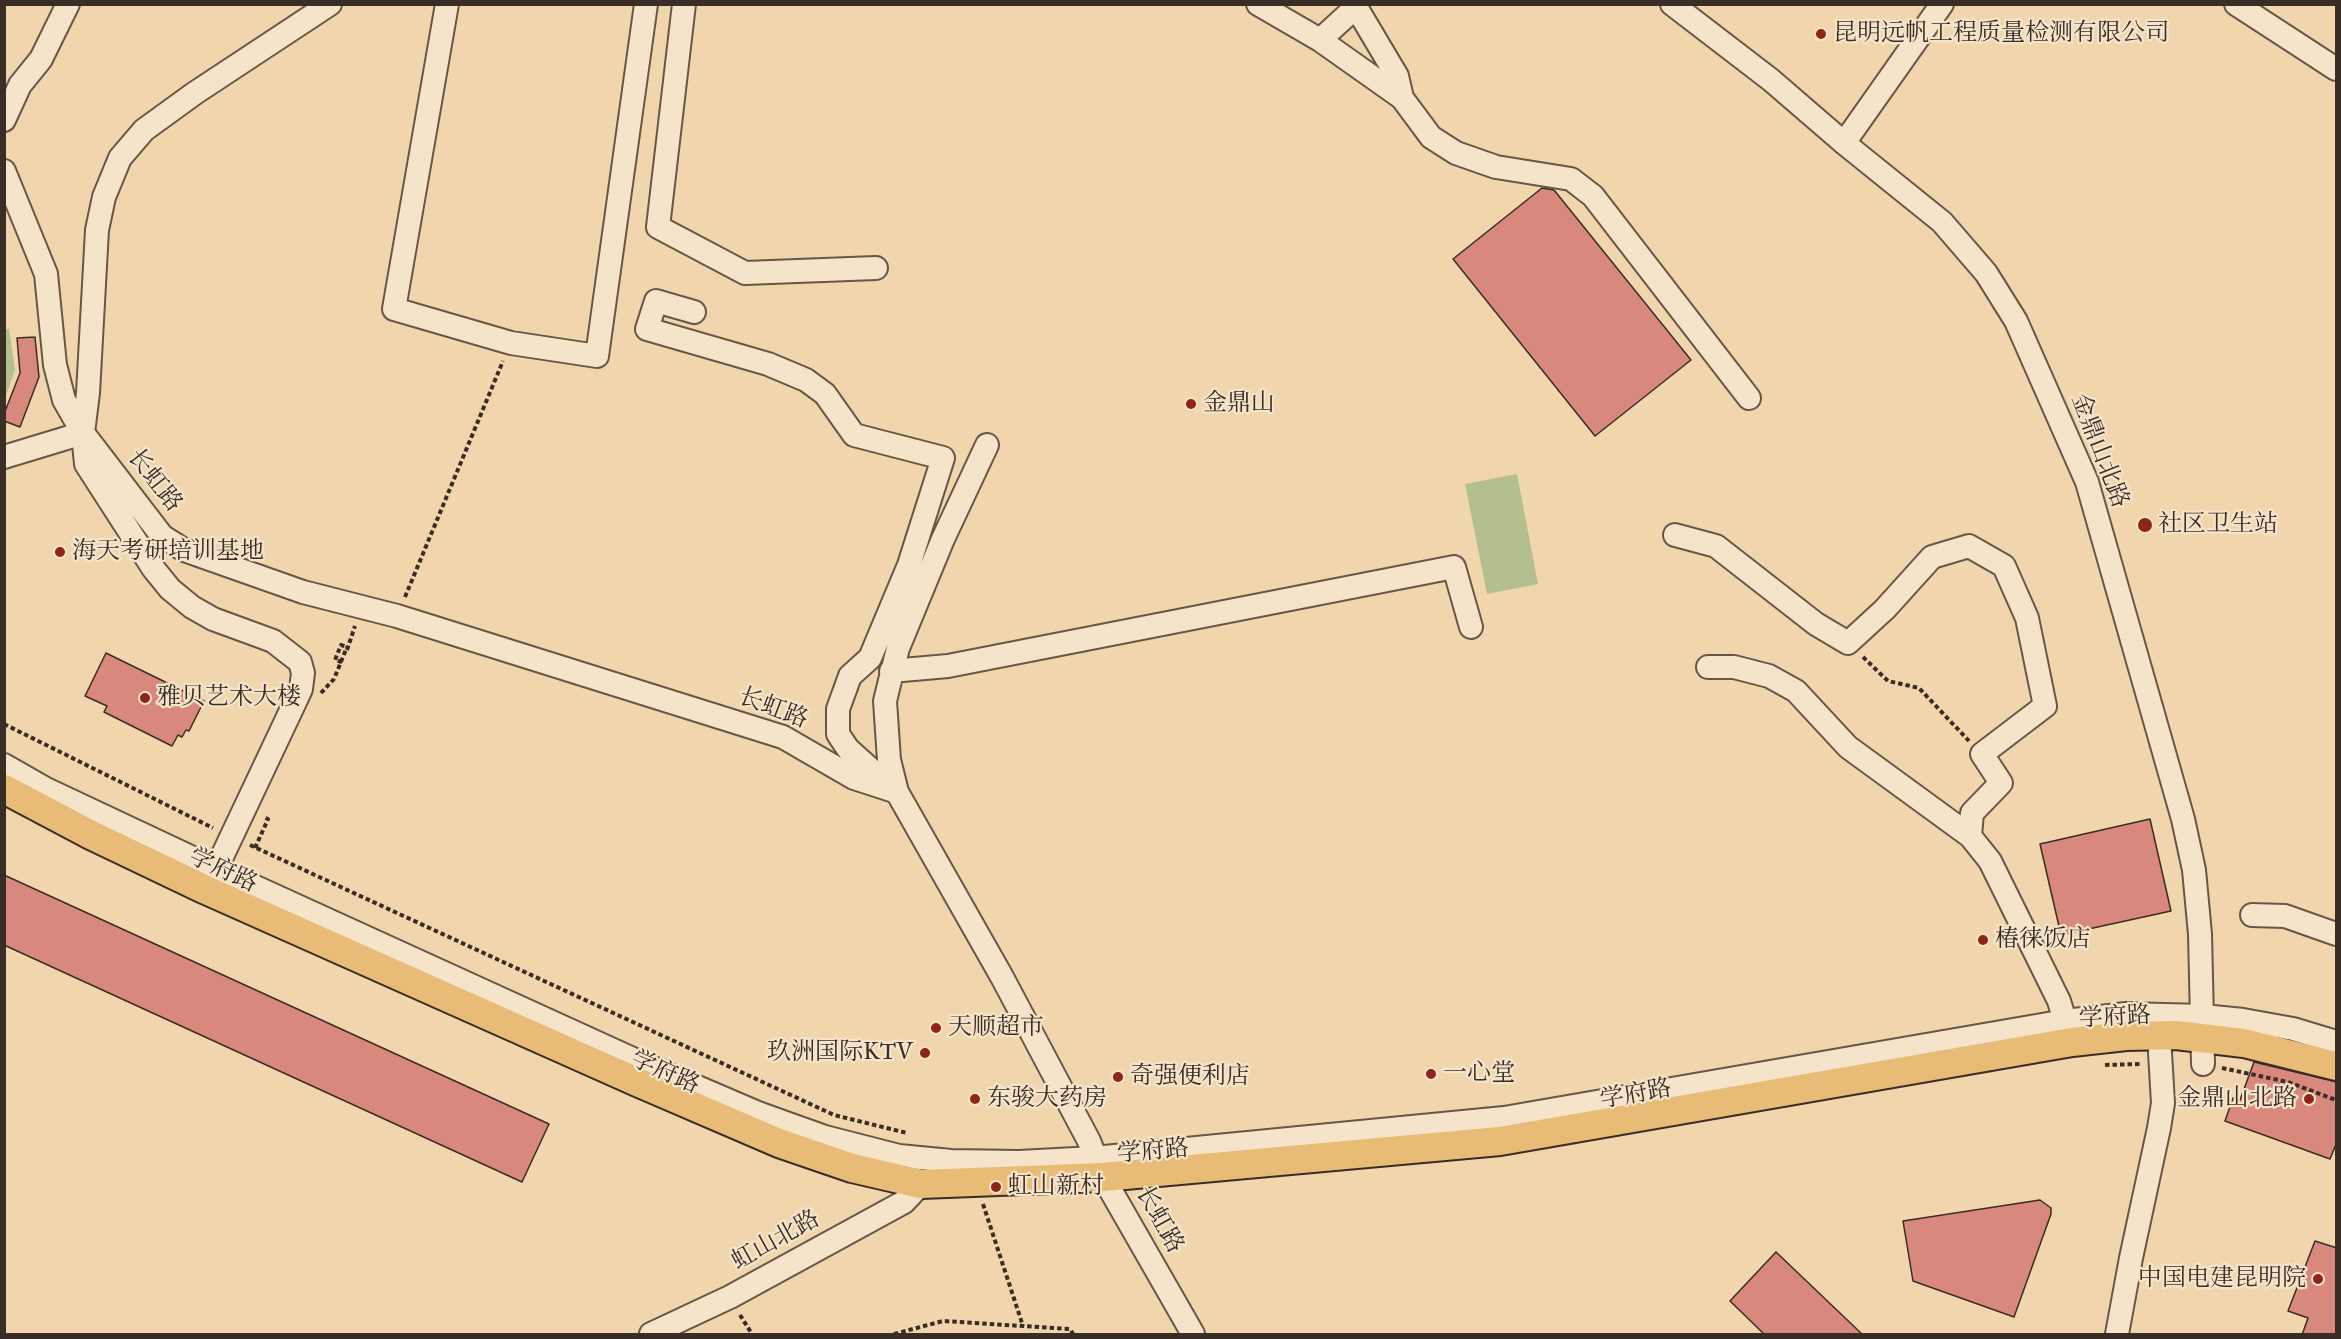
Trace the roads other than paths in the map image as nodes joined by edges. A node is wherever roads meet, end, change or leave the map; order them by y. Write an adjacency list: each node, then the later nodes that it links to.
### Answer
1 (68, 4): 14 (street)
2 (330, 4): 20 (street)
3 (447, 4): 4 (street)
4 (646, 4)
5 (684, 4): 17 (street)
6 (1258, 4): 11 (street)
7 (1672, 4): 15 (street, 金鼎山北路)
8 (1942, 4): 15 (street)
9 (2236, 4): 12 (street)
10 (1355, 6): 11 (street); 13 (street)
11 (1320, 40): 13 (street)
12 (2337, 69)
13 (1402, 98): 19 (street)
14 (4, 120)
15 (1844, 143): 36 (street, 金鼎山北路)
16 (4, 171): 20 (street)
17 (876, 268)
18 (694, 312): 29 (street)
19 (1749, 398)
20 (83, 434): 22 (street); 29 (street, 长虹路); 31 (street)
21 (987, 445): 26 (street)
22 (4, 457)
23 (1675, 536): 30 (street)
24 (1471, 627): 26 (street)
25 (1708, 667): 30 (street)
26 (891, 671): 29 (street)
27 (4, 765): 31 (street, 学府路)
28 (4, 789): 31 (main road, 学府路)
29 (897, 792): 39 (street, 长虹路)
30 (1970, 836): 34 (street)
31 (211, 879): 39 (street, 学府路); 40 (main road, 学府路)
32 (2252, 915): 33 (street)
33 (2337, 934)
34 (2065, 1021): 36 (street, 学府路); 39 (street, 学府路)
35 (2159, 1036): 36 (main road, 学府路); 39 (main road, 学府路); 43 (street)
36 (2203, 1039): 37 (street, 学府路); 38 (main road, 学府路)
37 (2337, 1042)
38 (2337, 1066)
39 (1099, 1167): 40 (main road, 学府路); 42 (street, 长虹路)
40 (921, 1184): 41 (street, 虹山北路)
41 (651, 1335)
42 (1193, 1335)
43 (2117, 1335)

